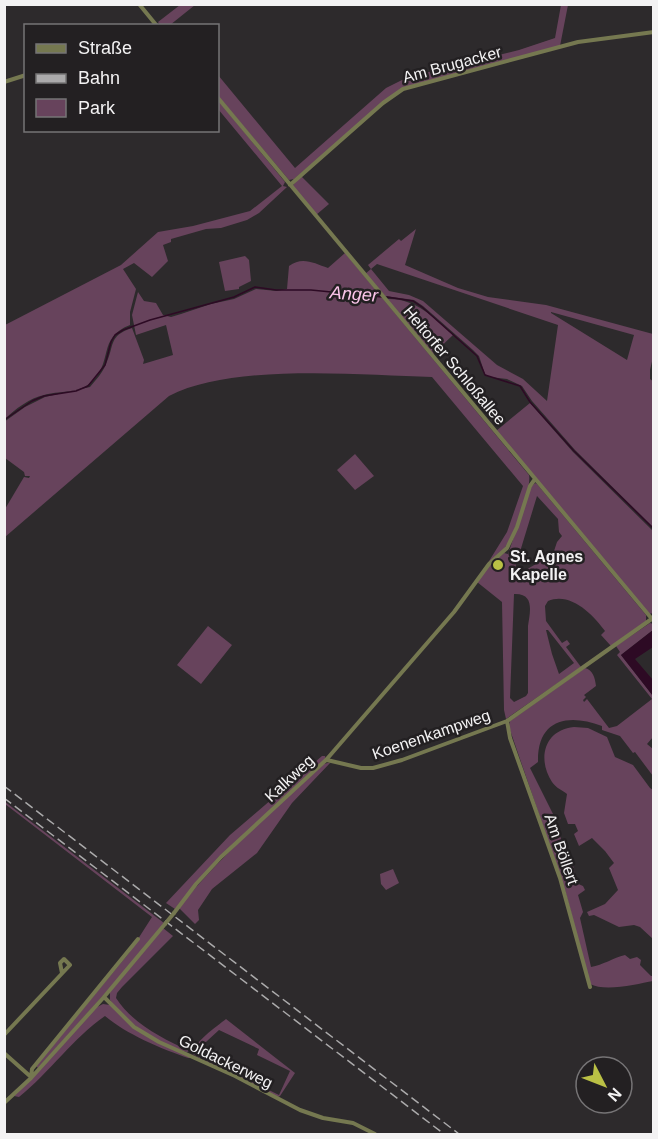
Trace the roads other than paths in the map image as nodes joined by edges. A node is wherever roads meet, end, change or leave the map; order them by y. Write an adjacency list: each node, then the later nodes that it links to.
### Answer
1 (139, 4): 2 (street)
2 (155, 24)
3 (654, 32): 7 (street, Am Brugacker)
4 (24, 76): 5 (street)
5 (4, 82)
6 (219, 99): 7 (street, Heltorfer Schloßallee)
7 (290, 185): 8 (street, Heltorfer Schloßallee)
8 (535, 479): 9 (street, Heltorfer Schloßallee); 11 (street, Kalkweg)
9 (653, 619): 10 (street, Heltorfer Schloßallee)
10 (507, 721): 11 (street, Koenenkampweg); 14 (street, Am Böllert)
11 (327, 760): 15 (street, Kalkweg, bridge)
12 (138, 939): 18 (street, Kalkweg)
13 (62, 973): 16 (street)
14 (590, 987)
15 (104, 997): 18 (street, Kalkweg); 20 (street, Goldackerweg)
16 (4, 1035)
17 (4, 1053): 18 (street)
18 (31, 1077): 19 (street, Kalkweg)
19 (4, 1103)
20 (375, 1134)

